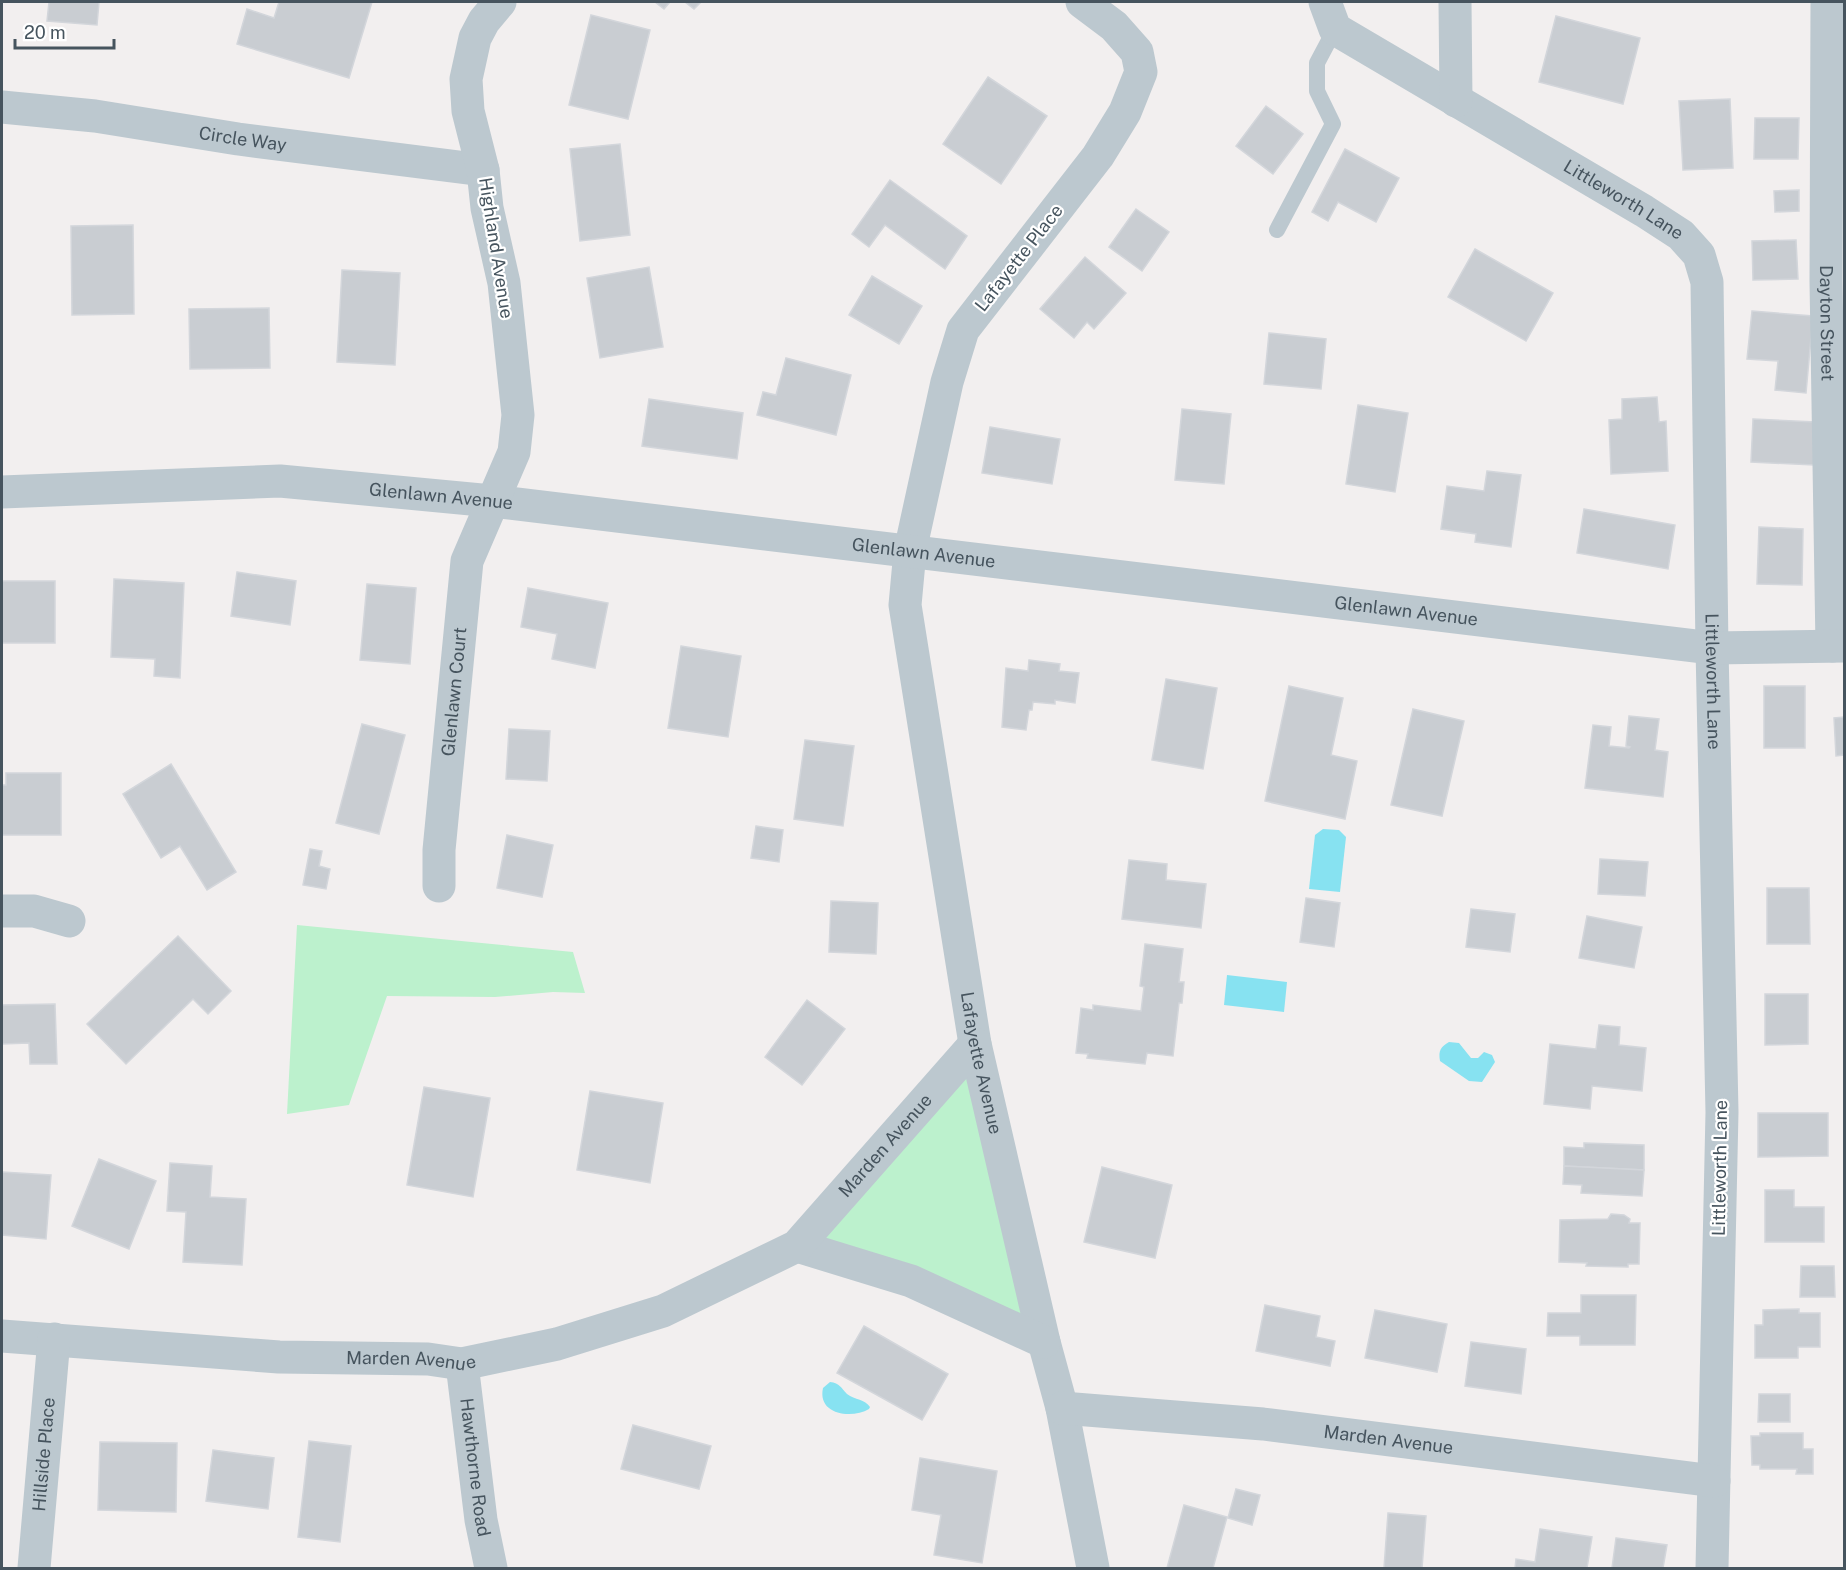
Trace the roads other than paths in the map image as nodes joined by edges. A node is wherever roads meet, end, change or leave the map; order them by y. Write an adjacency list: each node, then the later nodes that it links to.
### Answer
1 (500, 2): 8 (street, Highland Avenue)
2 (1083, 2): 12 (street, Lafayette Place)
3 (1455, 2): 6 (street)
4 (1827, 2): 13 (street, Dayton Street)
5 (1330, 15): 6 (street, Littleworth Lane); 9 (lane)
6 (1456, 101): 14 (street, Littleworth Lane)
7 (2, 107): 8 (street, Circle Way)
8 (483, 170): 11 (street, Highland Avenue)
9 (1277, 230)
10 (2, 492): 11 (street, Glenlawn Avenue)
11 (492, 501): 12 (street, Glenlawn Avenue); 15 (street, Glenlawn Court)
12 (910, 551): 14 (street, Glenlawn Avenue); 18 (street, Lafayette Avenue)
13 (1838, 646): 14 (street, Glenlawn Avenue)
14 (1712, 648): 25 (street, Littleworth Lane)
15 (439, 886)
16 (2, 911): 17 (street)
17 (69, 921)
18 (975, 1044): 19 (street, Marden Avenue); 22 (street, Lafayette Avenue)
19 (797, 1246): 22 (street); 23 (street, Marden Avenue)
20 (2, 1336): 21 (street, Marden Avenue)
21 (54, 1339): 23 (street, Marden Avenue); 26 (street, Hillside Place)
22 (1044, 1342): 24 (street, Lafayette Avenue)
23 (462, 1364): 27 (street, Hawthorne Road)
24 (1062, 1408): 25 (street, Marden Avenue); 28 (street, Lafayette Avenue)
25 (1714, 1481): 29 (street, Littleworth Lane)
26 (34, 1569)
27 (491, 1569)
28 (1093, 1569)
29 (1712, 1569)

